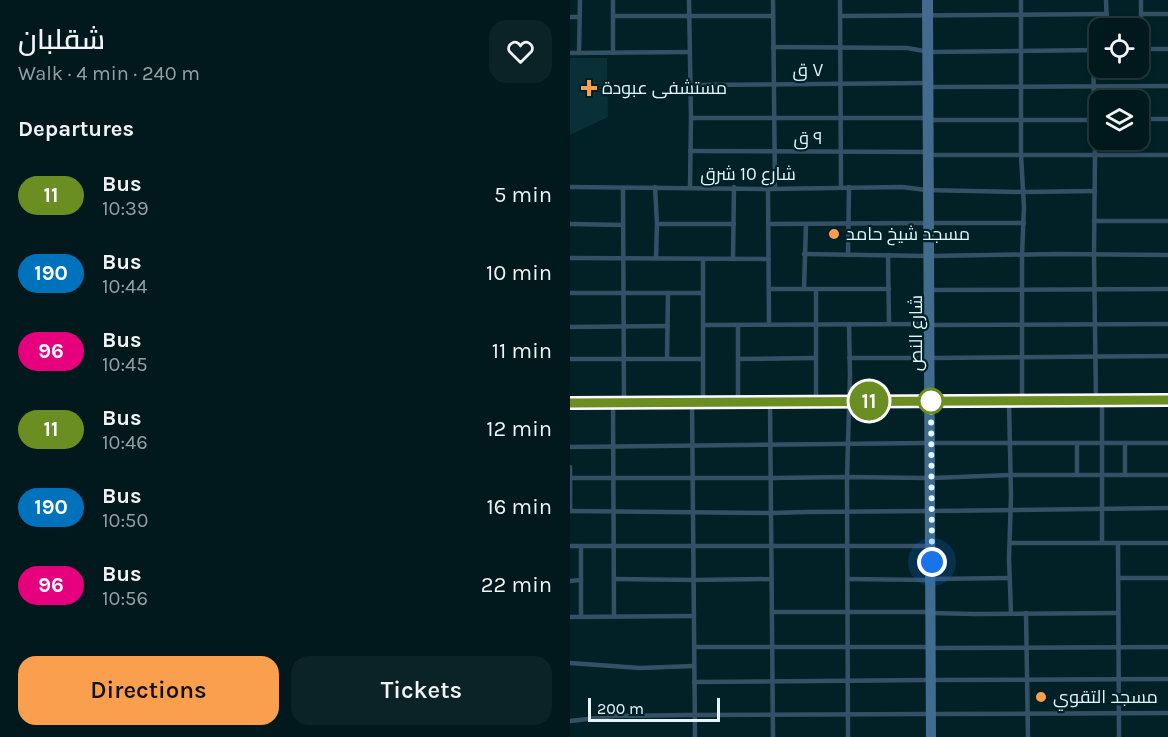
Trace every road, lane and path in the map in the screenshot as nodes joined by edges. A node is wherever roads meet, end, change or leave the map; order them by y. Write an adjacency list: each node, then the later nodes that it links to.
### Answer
1 (580, 0): 20 (street)
2 (613, 0): 15 (street)
3 (689, 0): 16 (street)
4 (773, 0): 17 (street)
5 (840, 0): 18 (street)
6 (928, 0): 14 (main road, شارع النص)
7 (1021, 0): 10 (street)
8 (1106, 0): 11 (street)
9 (1141, 0): 12 (street)
10 (1021, 14): 11 (street); 14 (street); 29 (street)
11 (1107, 14): 21 (street)
12 (1141, 14): 13 (street); 22 (street)
13 (1168, 14)
14 (928, 15): 18 (street); 28 (main road, شارع النص)
15 (613, 16): 16 (street); 33 (street)
16 (688, 16): 17 (street); 30 (street)
17 (773, 16): 23 (street)
18 (840, 16): 24 (street)
19 (570, 17): 20 (street)
20 (579, 17): 32 (street)
21 (1107, 18)
22 (1141, 18)
23 (773, 47): 24 (street); 36 (street)
24 (840, 49): 28 (street); 35 (street)
25 (1149, 49): 26 (street)
26 (1168, 49)
27 (1089, 50): 29 (street)
28 (927, 51): 29 (street); 38 (main road, شارع النص)
29 (1021, 51): 40 (street)
30 (689, 52): 33 (street); 37 (street)
31 (570, 53): 32 (street)
32 (579, 53): 33 (street)
33 (613, 53)
34 (1094, 78): 41 (street)
35 (840, 83): 36 (street, ٧ ق); 38 (street, ٧ ق); 44 (street)
36 (773, 84): 37 (street, ٧ ق); 45 (street)
37 (691, 85): 43 (street)
38 (928, 85): 40 (street, ٧ ق); 46 (main road, شارع النص)
39 (1168, 86): 41 (street, ٧ ق)
40 (1021, 87): 41 (street, ٧ ق); 49 (street)
41 (1094, 87): 42 (street)
42 (1094, 90)
43 (691, 118): 45 (street); 52 (street)
44 (841, 118): 45 (street); 46 (street); 54 (street)
45 (773, 119): 53 (street)
46 (928, 119): 49 (street); 55 (main road, شارع النص)
47 (1149, 119): 48 (street)
48 (1168, 119)
49 (1021, 120): 50 (street); 56 (street)
50 (1089, 120)
51 (1095, 150): 57 (street)
52 (690, 151): 53 (street, ٩ ق); 61 (street)
53 (774, 152): 54 (street, ٩ ق); 66 (street)
54 (842, 152): 55 (street, ٩ ق); 62 (street)
55 (928, 153): 56 (street, ٩ ق); 68 (main road, شارع النص)
56 (1021, 155): 57 (street, ٩ ق); 70 (street)
57 (1095, 155): 58 (street, ٩ ق); 69 (street)
58 (1168, 155)
59 (570, 187): 64 (street, شارع 10 شرق)
60 (655, 187): 61 (street, شارع 10 شرق); 64 (street, شارع 10 شرق); 76 (street)
61 (690, 187): 65 (street, شارع 10 شرق)
62 (841, 187): 63 (street, شارع 10 شرق); 66 (street, شارع 10 شرق)
63 (849, 187): 68 (street, شارع 10 شرق); 80 (street)
64 (623, 188): 81 (street)
65 (734, 188): 67 (street, شارع 10 شرق); 77 (street)
66 (775, 188): 67 (street, شارع 10 شرق)
67 (768, 189): 78 (street)
68 (928, 189): 70 (street, شارع 10 شرق); 73 (main road, شارع النص)
69 (1095, 191): 70 (street, شارع 10 شرق); 71 (street)
70 (1023, 192): 74 (street)
71 (1094, 221): 72 (street); 86 (street)
72 (1168, 221)
73 (928, 223): 74 (street); 80 (street); 88 (main road, شارع النص)
74 (1024, 223): 85 (street)
75 (570, 224): 81 (street)
76 (657, 224): 77 (street); 91 (street)
77 (734, 224): 93 (street)
78 (769, 224): 79 (street); 94 (street)
79 (806, 224): 80 (street); 82 (street)
80 (848, 224): 83 (street)
81 (623, 225): 90 (street)
82 (804, 254): 83 (street); 96 (street)
83 (848, 255): 84 (street)
84 (888, 255): 88 (street); 98 (street)
85 (1022, 255): 86 (street); 88 (street); 102 (street)
86 (1094, 255): 87 (street); 99 (street)
87 (1168, 255)
88 (928, 256): 101 (main road, شارع النص); 111 (main road, شارع النص)
89 (570, 258): 90 (street)
90 (623, 258): 91 (street); 103 (street)
91 (656, 258): 92 (street)
92 (703, 259): 93 (street); 105 (street)
93 (734, 259): 94 (street)
94 (769, 259): 95 (street)
95 (769, 289): 96 (street); 107 (street)
96 (804, 289): 97 (street)
97 (816, 289): 98 (street); 108 (street)
98 (889, 289): 110 (street)
99 (1095, 289): 100 (street); 102 (street); 112 (street)
100 (1168, 289)
101 (930, 290): 102 (street); 111 (main road, شارع النص)
102 (1021, 290): 116 (street)
103 (623, 293): 104 (street); 106 (street); 119 (street)
104 (668, 293): 105 (street); 117 (street)
105 (703, 293): 114 (street)
106 (570, 294)
107 (769, 324): 108 (street); 115 (street)
108 (816, 324): 109 (street); 124 (street)
109 (849, 324): 110 (street); 125 (street)
110 (889, 324): 111 (street)
111 (929, 324): 116 (street); 126 (main road, شارع النص)
112 (1095, 324): 113 (street); 116 (street); 120 (street)
113 (1168, 324)
114 (703, 325): 115 (street); 129 (street)
115 (738, 325): 130 (street)
116 (1022, 325): 122 (street)
117 (668, 326): 119 (street); 128 (street)
118 (570, 327): 119 (street)
119 (623, 327): 123 (street)
120 (1096, 356): 121 (street); 122 (street); 131 (street)
121 (1168, 356)
122 (1022, 357): 126 (street); 136 (street)
123 (622, 358): 127 (street); 128 (street); 144 (street)
124 (815, 358): 130 (street); 141 (street)
125 (849, 358): 126 (street); 133 (street)
126 (929, 358): 134 (main road, شارع النص)
127 (570, 359)
128 (667, 359): 129 (street)
129 (703, 359): 138 (street)
130 (738, 359): 139 (street)
131 (1099, 400): 132 (main road); 136 (main road); 148 (street)
132 (1168, 400)
133 (848, 401): 134 (main road); 141 (main road); 152 (street)
134 (928, 401): 135 (main road); 145 (main road, شارع النص)
135 (1009, 401): 136 (main road); 146 (street)
136 (1022, 401)
137 (692, 402): 138 (main road); 144 (main road); 151 (street)
138 (704, 402): 139 (main road)
139 (738, 402): 140 (main road)
140 (770, 402): 141 (main road); 153 (street)
141 (816, 402)
142 (570, 403): 143 (main road)
143 (613, 403): 144 (main road); 154 (street)
144 (624, 403)
145 (929, 443): 146 (street); 152 (street); 167 (main road, شارع النص)
146 (1010, 443): 147 (street); 157 (street)
147 (1077, 443): 148 (street); 158 (street)
148 (1102, 443): 149 (street); 159 (street)
149 (1125, 443): 150 (street); 160 (street)
150 (1168, 443)
151 (692, 444): 153 (street); 154 (street); 165 (street)
152 (847, 444): 153 (street); 163 (street)
153 (771, 445): 166 (street)
154 (613, 446): 155 (street); 162 (street)
155 (570, 447)
156 (570, 467): 164 (street)
157 (1010, 475): 158 (street); 167 (street); 169 (street)
158 (1077, 475): 159 (street)
159 (1102, 475): 160 (street); 170 (street)
160 (1125, 475): 161 (street)
161 (1168, 475)
162 (613, 477): 164 (street); 165 (street); 172 (street)
163 (847, 477): 166 (street); 167 (street); 175 (street)
164 (570, 478): 171 (street)
165 (692, 478): 166 (street); 173 (street)
166 (772, 478): 176 (street)
167 (929, 478): 174 (main road, شارع النص)
168 (1168, 508): 170 (street)
169 (1010, 509): 170 (street); 174 (street); 177 (street)
170 (1102, 509): 178 (street)
171 (570, 511): 172 (street)
172 (613, 511): 173 (street); 184 (street)
173 (693, 511): 176 (street); 185 (street)
174 (929, 511): 175 (street); 187 (main road, شارع النص); 194 (main road, شارع النص)
175 (848, 512): 176 (street); 181 (street)
176 (772, 513): 186 (street)
177 (1010, 543): 178 (street); 188 (street)
178 (1102, 543): 179 (street)
179 (1118, 543): 180 (street); 189 (street)
180 (1168, 543)
181 (848, 545): 186 (street); 187 (street); 193 (street)
182 (570, 546): 183 (street)
183 (581, 546): 184 (street); 196 (street)
184 (614, 546): 185 (street); 191 (street)
185 (694, 546): 186 (street); 197 (street)
186 (772, 546): 192 (street)
187 (927, 546): 194 (main road, شارع النص)
188 (1010, 578): 194 (street); 201 (street)
189 (1119, 578): 190 (street); 203 (street)
190 (1168, 578)
191 (614, 579): 197 (street); 204 (street)
192 (772, 579): 197 (street); 198 (street)
193 (848, 579): 194 (street); 199 (street)
194 (930, 579): 200 (main road, شارع النص)
195 (570, 580): 196 (street)
196 (580, 580): 207 (street)
197 (694, 580): 205 (street)
198 (772, 612): 199 (street); 208 (street)
199 (848, 612): 200 (street); 210 (street)
200 (930, 612): 201 (street); 211 (main road, شارع النص)
201 (1011, 613): 202 (street)
202 (1026, 613): 203 (street); 212 (street)
203 (1118, 613): 213 (street)
204 (614, 616): 205 (street); 207 (street)
205 (694, 616): 209 (street)
206 (570, 617): 207 (street)
207 (581, 617)
208 (772, 646): 209 (street); 210 (street); 220 (street)
209 (694, 647): 216 (street)
210 (848, 647): 211 (street); 221 (street)
211 (931, 647): 212 (street); 218 (main road, شارع النص)
212 (1027, 647): 213 (street); 222 (street)
213 (1119, 647): 214 (street); 219 (street)
214 (1168, 647)
215 (570, 663): 216 (street)
216 (694, 666): 223 (street)
217 (1168, 679): 219 (street)
218 (930, 680): 221 (street); 222 (street); 227 (main road, شارع النص)
219 (1119, 680): 222 (street); 224 (street)
220 (773, 681): 221 (street); 223 (street); 230 (street)
221 (848, 681): 226 (street)
222 (1027, 681): 228 (street)
223 (694, 682): 229 (street)
224 (1119, 713): 225 (street); 228 (street); 237 (street)
225 (1168, 713)
226 (848, 714): 227 (street); 230 (street); 234 (street)
227 (931, 714): 228 (street); 235 (main road, شارع النص)
228 (1027, 714): 236 (street)
229 (695, 715): 230 (street); 231 (street); 232 (street)
230 (773, 715): 233 (street)
231 (570, 721)
232 (694, 737)
233 (773, 737)
234 (848, 737)
235 (931, 737)
236 (1028, 737)
237 (1119, 737)

